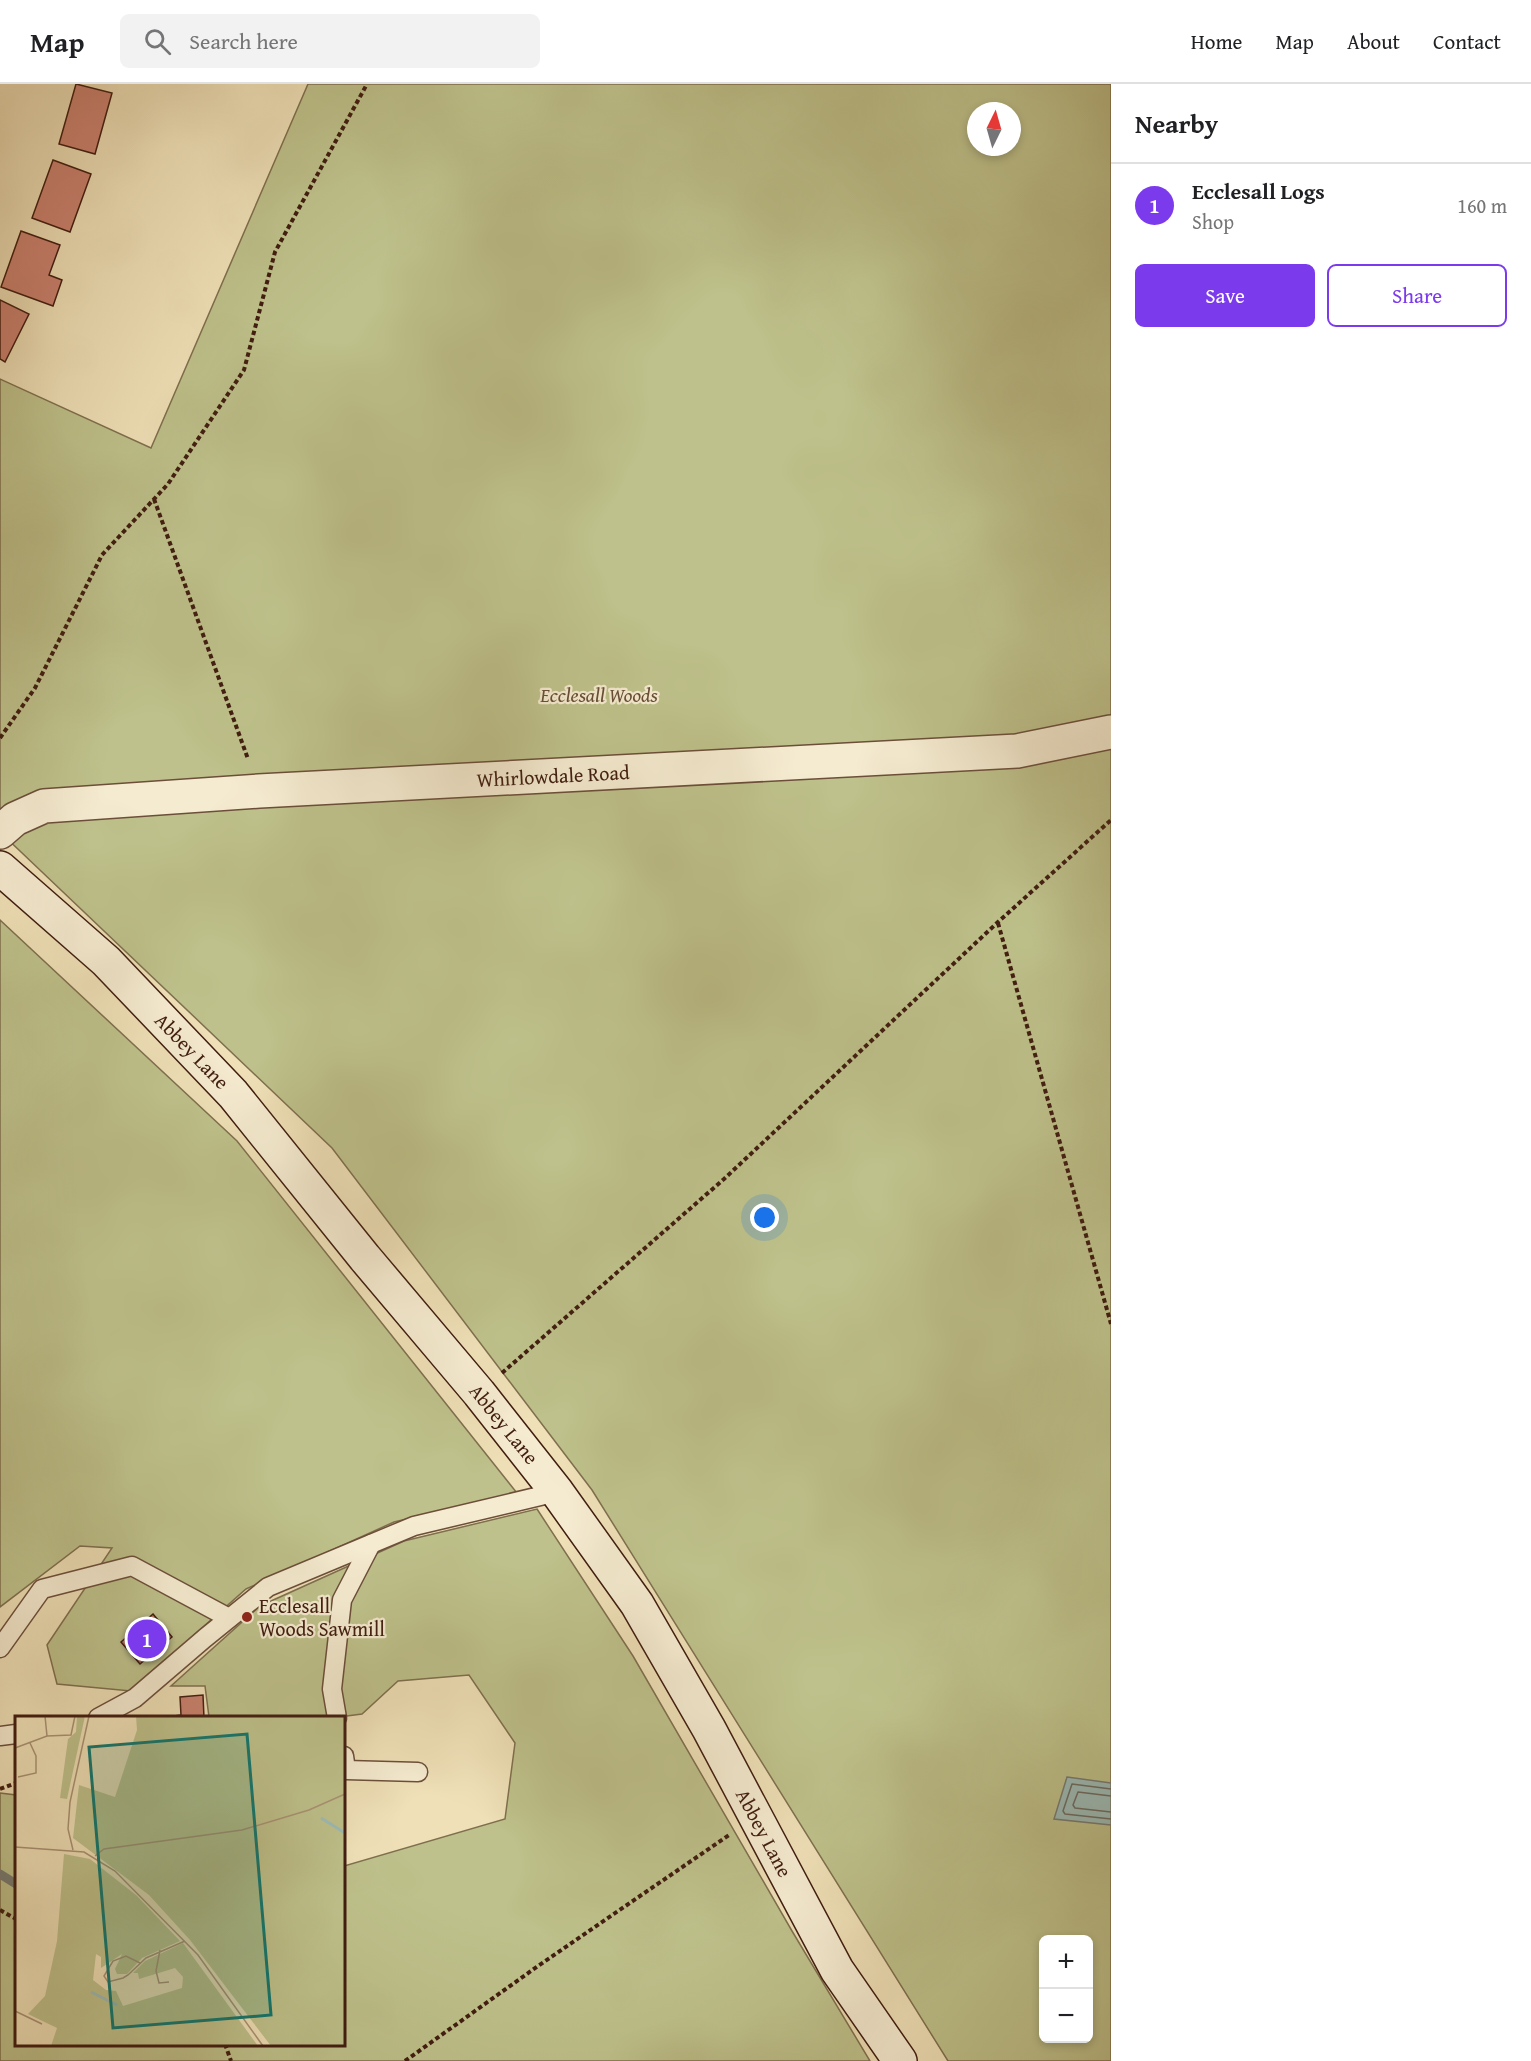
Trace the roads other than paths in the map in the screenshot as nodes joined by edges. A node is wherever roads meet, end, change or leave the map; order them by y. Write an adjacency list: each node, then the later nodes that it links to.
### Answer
1 (1111, 732): 2 (main road, Whirlowdale Road)
2 (0, 832)
3 (0, 868): 4 (main road, Abbey Lane)
4 (557, 1492): 5 (lane); 14 (main road, Abbey Lane)
5 (371, 1544): 6 (lane); 9 (lane)
6 (229, 1618): 7 (lane); 8 (lane)
7 (0, 1648)
8 (102, 1716)
9 (337, 1716)
10 (15, 1734): 11 (lane)
11 (0, 1736)
12 (345, 1763): 13 (lane)
13 (418, 1772)
14 (900, 2061)

